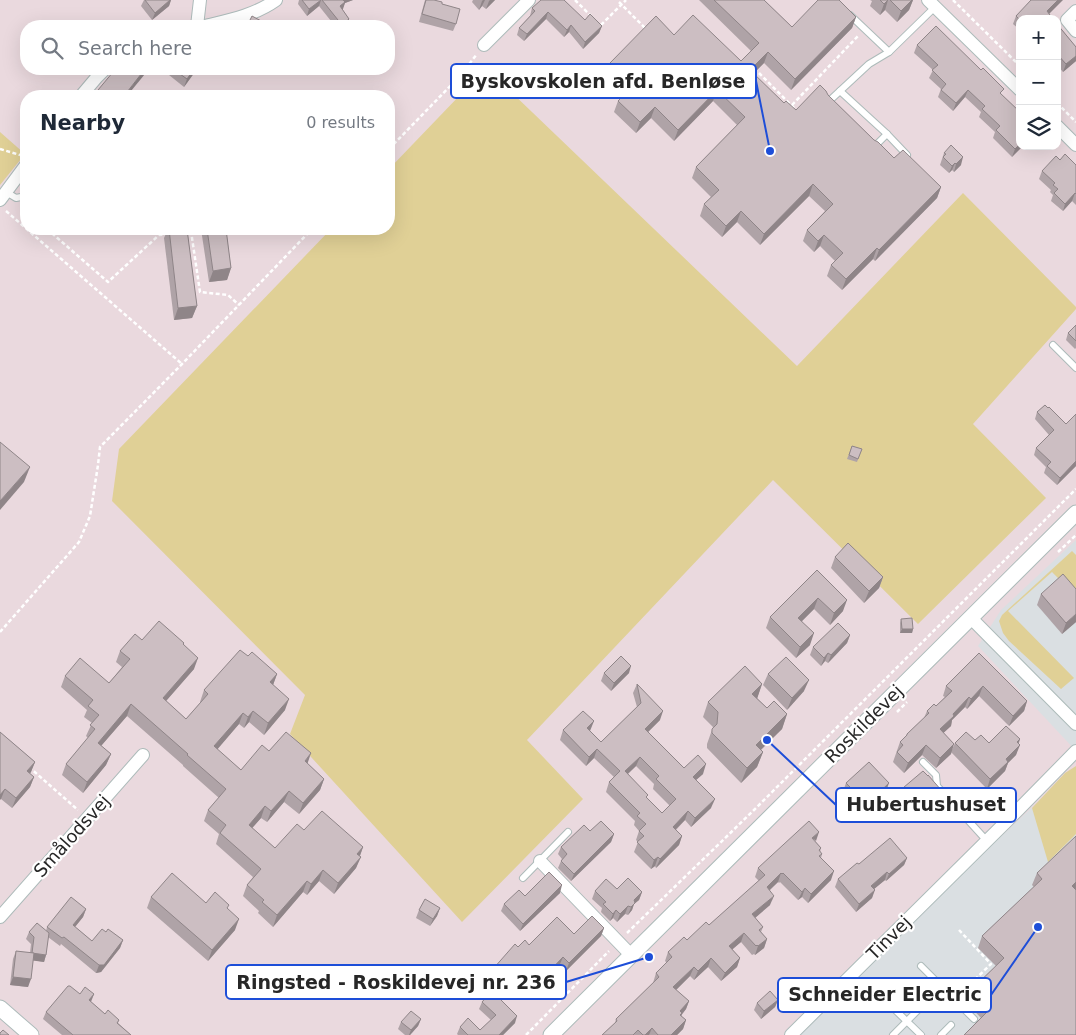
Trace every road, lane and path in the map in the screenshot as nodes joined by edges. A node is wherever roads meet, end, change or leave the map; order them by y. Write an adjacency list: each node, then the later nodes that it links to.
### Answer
1 (200, 0): 12 (street)
2 (276, 0): 13 (street)
3 (529, 0): 18 (street)
4 (575, 0): 11 (path)
5 (626, 0): 7 (path)
6 (953, 0): 20 (path)
7 (620, 3): 14 (path); 15 (path)
8 (932, 4): 19 (lane); 23 (street)
9 (846, 12): 16 (lane)
10 (1076, 12): 17 (street)
11 (594, 19)
12 (198, 20)
13 (231, 20)
14 (601, 25)
15 (647, 29)
16 (865, 30): 19 (lane); 26 (path)
17 (1076, 31)
18 (484, 45): 34 (path)
19 (889, 52): 25 (lane)
20 (1016, 62)
21 (760, 73): 26 (path)
22 (99, 75): 24 (street)
23 (1016, 86)
24 (86, 90)
25 (840, 91): 28 (lane); 32 (lane)
26 (792, 105): 29 (path)
27 (1059, 105): 30 (path)
28 (834, 109)
29 (798, 112)
30 (1076, 122)
31 (1061, 130): 35 (street)
32 (887, 134): 33 (lane); 38 (lane)
33 (867, 142)
34 (395, 144)
35 (1076, 145)
36 (0, 149): 37 (path)
37 (20, 155)
38 (910, 158)
39 (20, 173): 40 (street)
40 (3, 196): 41 (lane)
41 (20, 197)
42 (0, 206): 43 (path)
43 (20, 223)
44 (33, 235): 51 (path)
45 (54, 235): 46 (path)
46 (159, 235)
47 (192, 235): 49 (path)
48 (306, 235): 49 (path)
49 (238, 305): 51 (path)
50 (1053, 345): 52 (lane)
51 (182, 364): 56 (path)
52 (1076, 368)
53 (1076, 489): 69 (path)
54 (1076, 513): 55 (street, Roskildevej)
55 (970, 618): 57 (street); 70 (street, Roskildevej)
56 (0, 632)
57 (1076, 724)
58 (1076, 750): 64 (street, Tinvej)
59 (143, 756): 62 (street, Smålodsvej)
60 (923, 762): 64 (lane)
61 (29, 767): 62 (path)
62 (88, 818): 67 (street, Smålodsvej)
63 (568, 832): 65 (lane)
64 (987, 840): 82 (street, Tinvej)
65 (540, 861): 66 (lane); 69 (street)
66 (523, 878)
67 (0, 917)
68 (959, 930): 73 (path)
69 (618, 942): 70 (street); 80 (path)
70 (631, 955): 81 (street, Roskildevej)
71 (921, 966): 73 (lane)
72 (885, 1000): 77 (lane)
73 (954, 1000): 76 (lane)
74 (926, 1002): 77 (lane)
75 (0, 1008): 79 (street)
76 (974, 1019)
77 (906, 1021): 83 (lane); 84 (lane)
78 (951, 1025): 85 (lane)
79 (31, 1035)
80 (526, 1035)
81 (551, 1035)
82 (791, 1035)
83 (893, 1035)
84 (921, 1035)
85 (941, 1035)

